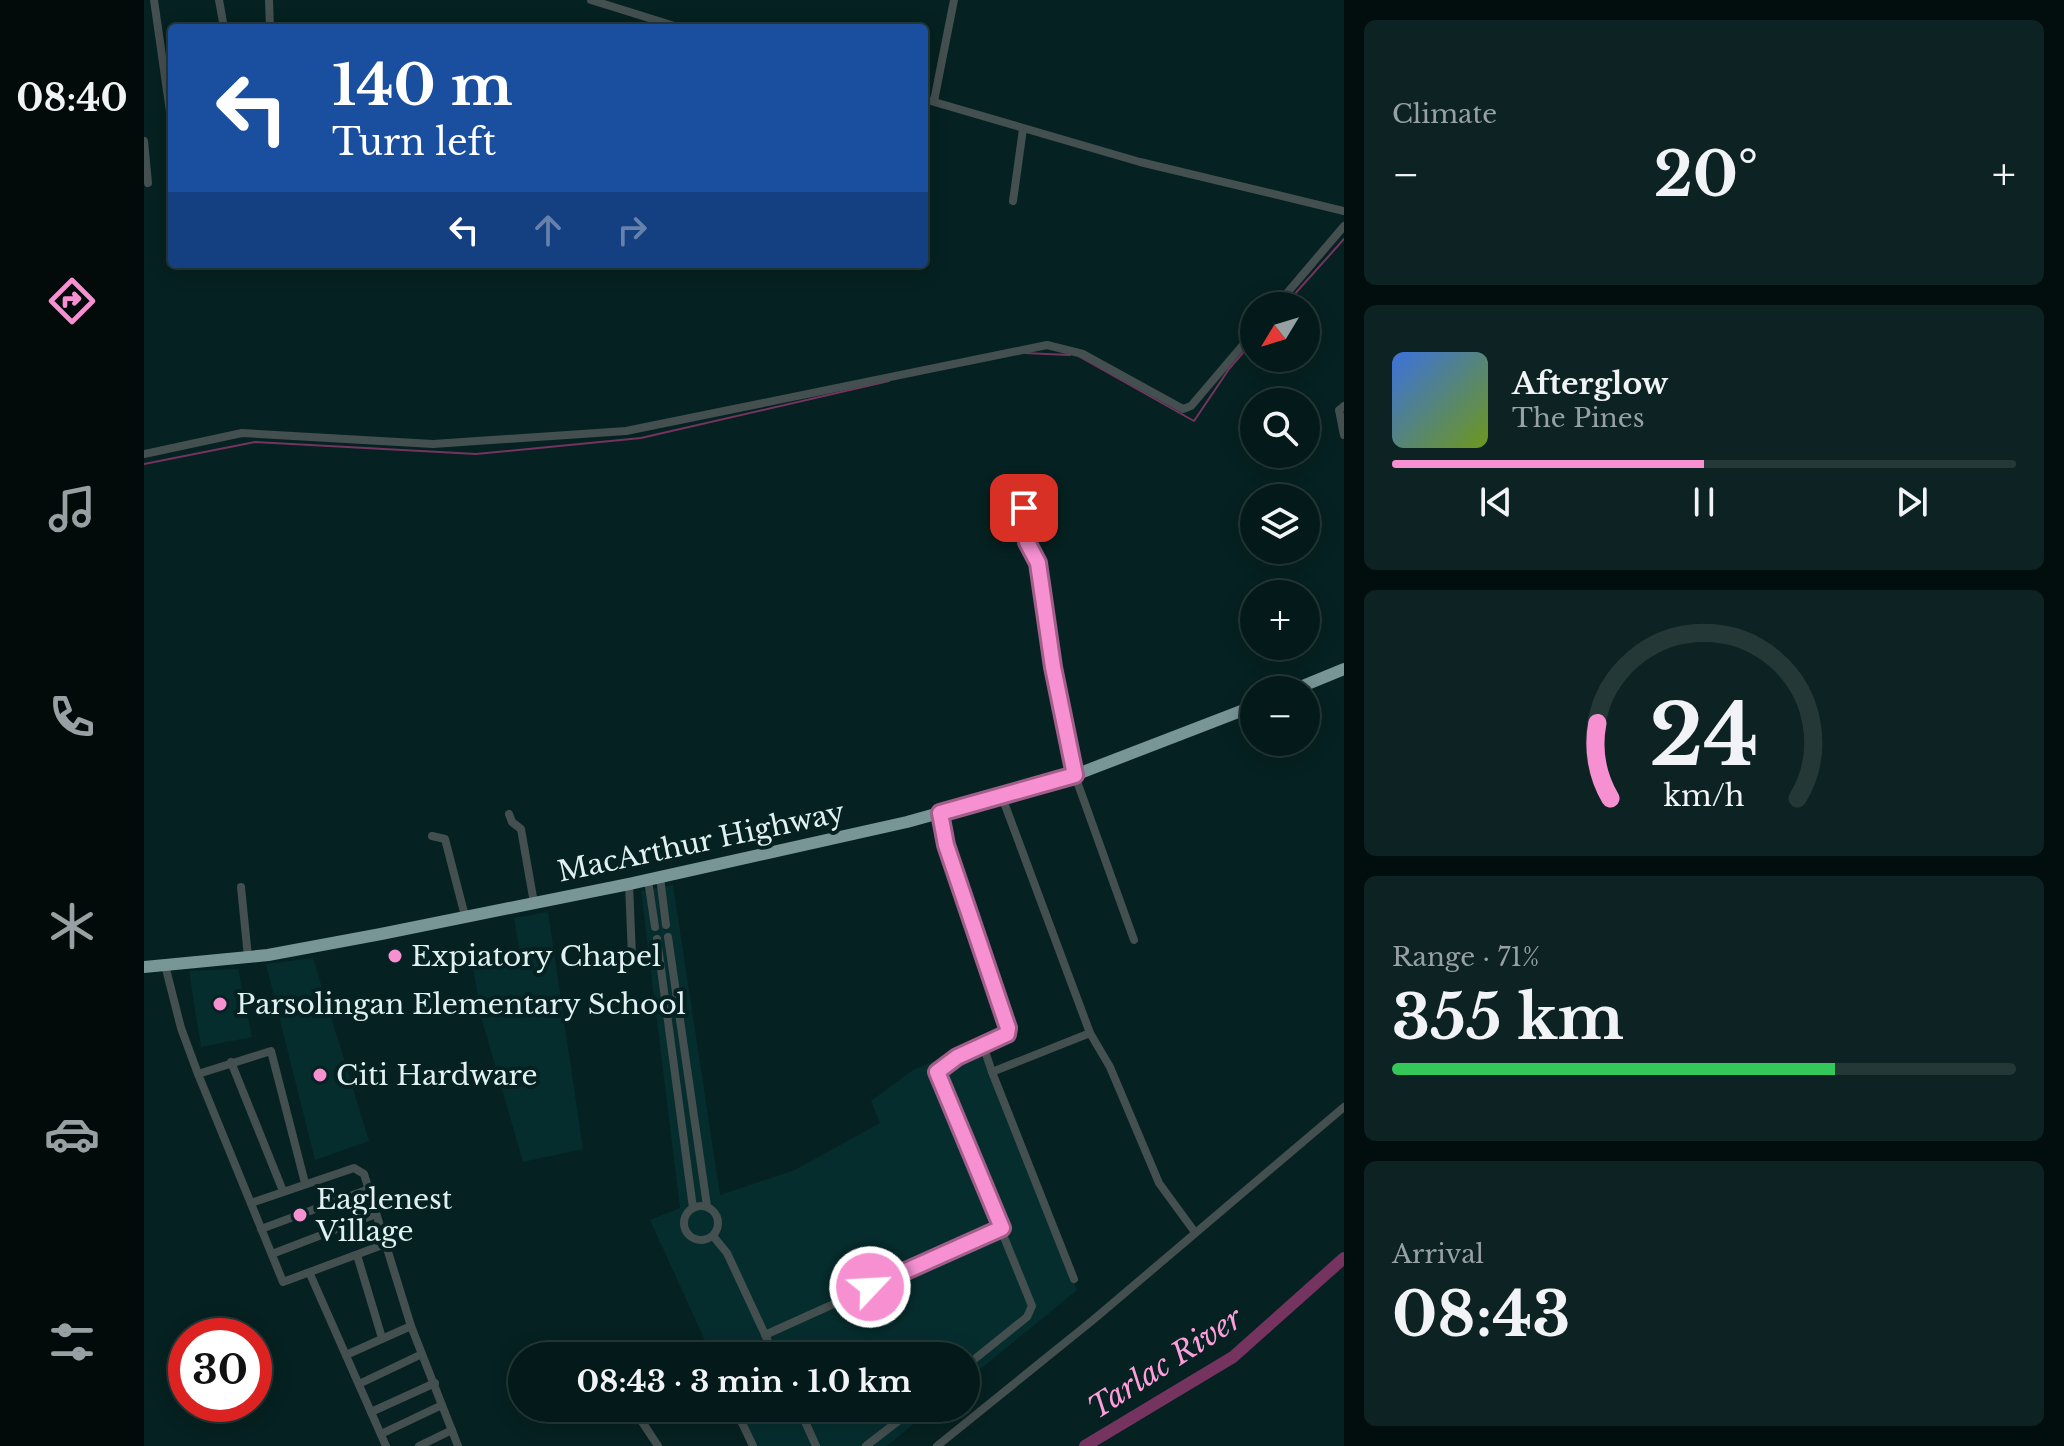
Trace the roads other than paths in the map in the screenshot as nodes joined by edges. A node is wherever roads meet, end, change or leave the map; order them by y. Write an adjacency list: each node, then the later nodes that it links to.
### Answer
1 (154, 0): 9 (street)
2 (219, 0): 6 (street)
3 (269, 0): 7 (street)
4 (591, 0): 8 (street)
5 (954, 0): 10 (street)
6 (223, 24)
7 (270, 24)
8 (668, 24)
9 (168, 92)
10 (929, 100): 11 (street)
11 (1023, 129): 14 (street); 15 (street)
12 (144, 141): 13 (street)
13 (148, 183)
14 (1013, 201)
15 (1344, 211)
16 (1344, 226): 17 (street)
17 (1288, 292)
18 (1240, 348): 21 (street)
19 (1344, 406): 20 (street)
20 (1344, 435)
21 (144, 454)
22 (1024, 508): 26 (street)
23 (1344, 669): 24 (highway)
24 (1320, 679)
25 (1240, 711): 26 (highway, MacArthur Highway)
26 (1075, 775): 27 (highway, MacArthur Highway); 40 (street)
27 (1002, 797): 28 (highway, MacArthur Highway); 47 (street)
28 (940, 813): 31 (highway, MacArthur Highway); 48 (street)
29 (509, 814): 34 (street)
30 (432, 836): 35 (street)
31 (654, 878): 32 (highway, MacArthur Highway); 36 (street); 37 (street)
32 (629, 884): 34 (highway, MacArthur Highway); 41 (street)
33 (241, 887): 42 (street)
34 (534, 903): 35 (highway, MacArthur Highway)
35 (465, 916): 42 (highway, MacArthur Highway)
36 (666, 925)
37 (655, 927)
38 (668, 937): 45 (street)
39 (657, 939): 46 (street)
40 (1134, 940)
41 (632, 956)
42 (248, 957): 43 (highway, MacArthur Highway)
43 (165, 965): 44 (highway, MacArthur Highway); 53 (street)
44 (144, 967)
45 (678, 1006): 46 (street); 50 (street)
46 (666, 1010): 51 (street)
47 (1090, 1033): 52 (street); 66 (street)
48 (984, 1048): 52 (street); 64 (street)
49 (231, 1062): 53 (street); 57 (street); 59 (street)
50 (687, 1069): 51 (street); 55 (street)
51 (675, 1071): 56 (street)
52 (992, 1072): 72 (street)
53 (198, 1074): 60 (street)
54 (1344, 1107): 66 (street)
55 (696, 1133): 56 (street); 61 (street)
56 (683, 1135): 62 (street)
57 (305, 1183): 58 (street); 59 (street)
58 (369, 1189): 63 (street); 65 (street)
59 (283, 1191): 60 (street)
60 (251, 1203): 65 (street)
61 (707, 1206): 62 (street); 67 (street)
62 (693, 1208): 67 (street)
63 (376, 1214): 68 (street); 69 (street)
64 (1002, 1228): 74 (street); 79 (street)
65 (261, 1229): 69 (street)
66 (1194, 1231): 97 (street)
67 (713, 1236): 74 (street)
68 (385, 1244): 70 (street); 73 (street)
69 (272, 1254): 71 (street)
70 (357, 1255): 71 (street); 75 (street)
71 (310, 1274): 78 (street)
72 (1074, 1279)
73 (411, 1326): 75 (street); 77 (street)
74 (765, 1335): 76 (street)
75 (382, 1338): 78 (street)
76 (768, 1342)
77 (422, 1354): 80 (street); 81 (street)
78 (346, 1355): 81 (street)
79 (980, 1355)
80 (435, 1383): 82 (street); 83 (street)
81 (359, 1384): 83 (street)
82 (442, 1405): 88 (street); 89 (street)
83 (371, 1412): 89 (street)
84 (642, 1422): 93 (street)
85 (742, 1422): 94 (street)
86 (805, 1422): 95 (street)
87 (897, 1422): 96 (street)
88 (452, 1430): 91 (street); 92 (street)
89 (381, 1434): 90 (street)
90 (386, 1446)
91 (419, 1446)
92 (458, 1446)
93 (658, 1446)
94 (753, 1446)
95 (816, 1446)
96 (866, 1446)
97 (937, 1446)

